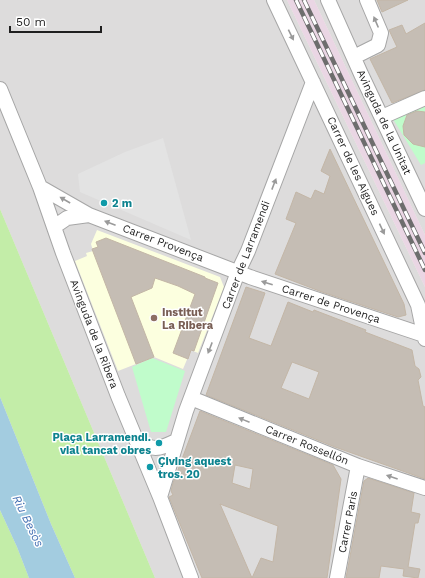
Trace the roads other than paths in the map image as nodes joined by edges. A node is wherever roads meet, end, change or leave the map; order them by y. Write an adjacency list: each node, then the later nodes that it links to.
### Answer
1 (274, 0): 5 (street, Carrer de les Aigues, one-way to 5)
2 (328, 0): 4 (street, Avinguda de la Unitat)
3 (367, 0): 4 (street, Avinguda de la Unitat, one-way to 3)
4 (354, 57): 8 (street, Avinguda de la Unitat)
5 (314, 82): 13 (street, Carrer de Larramendi, one-way to 5); 14 (street, Carrer de les Aigues, one-way to 14)
6 (0, 89): 9 (street, Avinguda de la Ribera)
7 (425, 98): 8 (street)
8 (382, 117): 10 (street, Avinguda de la Unitat)
9 (40, 187): 11 (street, Carrer Provença, one-way to 9); 12 (street, Avinguda de la Ribera)
10 (425, 209)
11 (88, 215): 12 (street, Carrer Provença); 13 (street, Carrer Provença, one-way to 11)
12 (54, 226): 16 (street, Avinguda de la Ribera)
13 (238, 272): 14 (street, Carrer de Provença, one-way to 13); 15 (street, Carrer de Larramendi, one-way to 15)
14 (425, 336)
15 (191, 398): 17 (street, Carrer de Larramendi); 18 (street, Carrer Rossellón, one-way to 15)
16 (136, 440): 17 (street); 20 (street, Avinguda de la Ribera)
17 (176, 441): 20 (street, Carrer de Larramendi)
18 (358, 466): 19 (street, Carrer Rossellón, one-way to 18); 22 (street, Carrer Paris)
19 (425, 488)
20 (160, 496): 21 (street, Avinguda de la Ribera)
21 (191, 578)
22 (337, 578)

